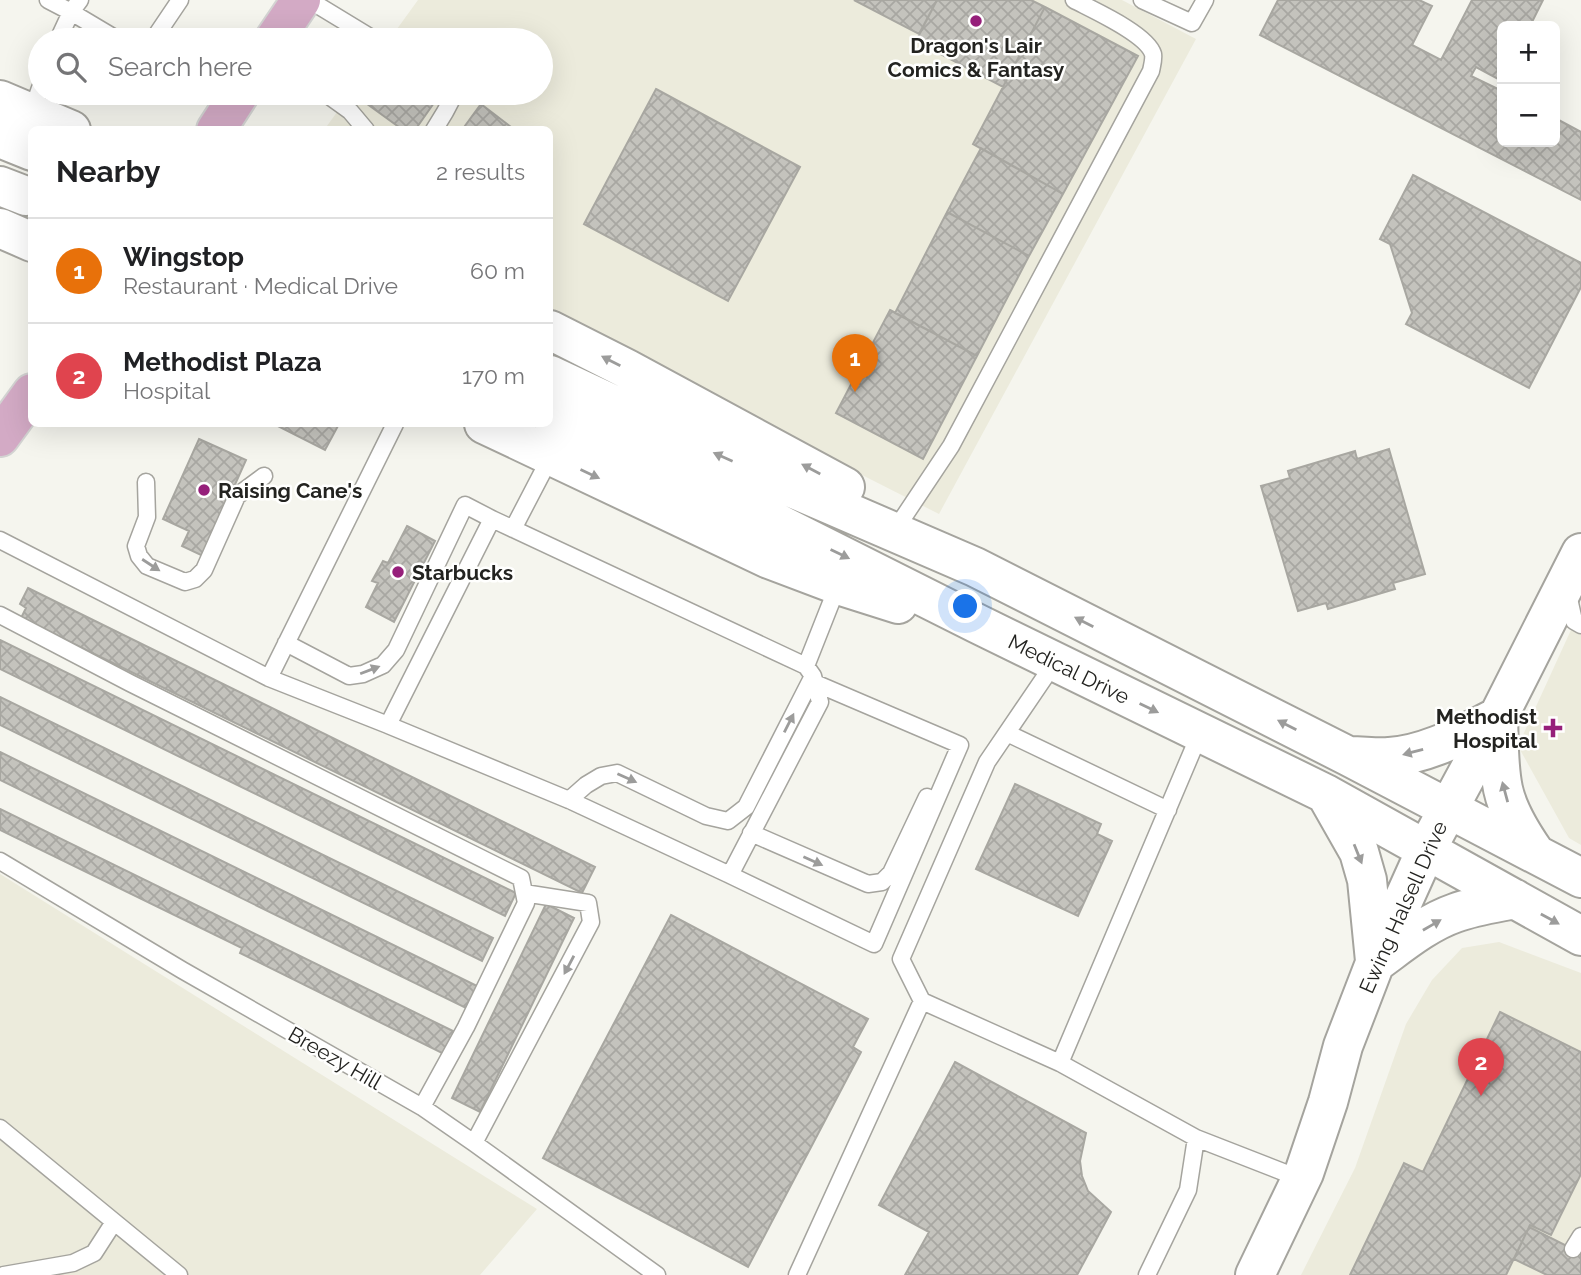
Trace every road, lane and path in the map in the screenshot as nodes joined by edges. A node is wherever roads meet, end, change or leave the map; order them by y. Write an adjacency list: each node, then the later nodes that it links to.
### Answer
1 (48, 0): 8 (lane)
2 (180, 0): 11 (lane)
3 (301, 0): 12 (main road)
4 (309, 0): 13 (lane)
5 (1074, 0): 36 (lane)
6 (1142, 0): 7 (lane)
7 (1205, 0)
8 (76, 6): 9 (lane); 10 (lane)
9 (64, 28)
10 (103, 28)
11 (161, 28)
12 (282, 28)
13 (355, 28)
14 (232, 105): 19 (main road)
15 (344, 105): 20 (lane)
16 (449, 105): 21 (lane)
17 (26, 113): 18 (street); 22 (street)
18 (60, 126)
19 (219, 126)
20 (363, 126)
21 (437, 126)
22 (0, 138)
23 (0, 228): 24 (street)
24 (28, 240)
25 (553, 332): 36 (street, one-way to 25)
26 (553, 376): 40 (street, one-way to 26)
27 (28, 398): 31 (main road)
28 (553, 416): 44 (street, Medical Drive, one-way to 44)
29 (394, 427): 45 (lane)
30 (490, 427): 32 (street)
31 (0, 437)
32 (551, 456): 37 (lane); 41 (street, one-way to 41)
33 (264, 476): 34 (lane, one-way to 33)
34 (146, 482)
35 (492, 519): 37 (lane); 45 (lane, one-way to 35); 50 (lane)
36 (901, 521): 40 (street)
37 (513, 529): 47 (lane)
38 (0, 540): 48 (lane)
39 (1581, 553): 42 (street, Ewing Halsell Drive)
40 (975, 567): 53 (street, one-way to 40)
41 (838, 585): 44 (street); 47 (lane)
42 (1573, 606): 49 (street, Ewing Halsell Drive)
43 (0, 615): 65 (lane)
44 (978, 624): 46 (street, Medical Drive)
45 (286, 643): 48 (lane)
46 (1055, 662): 51 (lane); 52 (street, Medical Drive, one-way to 52)
47 (811, 675): 54 (lane); 56 (lane, one-way to 47); 59 (lane)
48 (269, 678): 50 (lane)
49 (1498, 717): 53 (street, one-way to 53); 57 (street, Ewing Halsell Drive); 61 (street, one-way to 49)
50 (388, 725): 56 (lane)
51 (1007, 733): 58 (lane); 69 (lane)
52 (1200, 733): 55 (street, Medical Drive); 58 (lane)
53 (1348, 756): 57 (street)
54 (950, 770): 59 (lane, one-way to 54); 63 (lane)
55 (1326, 794): 60 (street, Medical Drive); 68 (street, one-way to 68)
56 (569, 800): 63 (lane)
57 (1447, 808): 60 (street, Ewing Halsell Drive); 61 (street)
58 (1168, 810): 70 (lane)
59 (751, 833): 63 (lane)
60 (1426, 850): 66 (street, Medical Drive); 68 (street, Ewing Halsell Drive)
61 (1535, 853): 64 (street)
62 (0, 861): 71 (lane, Breezy Hill)
63 (730, 875)
64 (1581, 878)
65 (524, 893): 71 (lane); 74 (lane, one-way to 74)
66 (1515, 899): 67 (street, Medical Drive, one-way to 67); 68 (street, one-way to 66)
67 (1581, 936)
68 (1375, 963): 75 (street, Ewing Halsell Drive)
69 (922, 1001): 70 (lane); 80 (lane)
70 (1060, 1063): 73 (lane)
71 (422, 1107): 74 (lane, Breezy Hill)
72 (0, 1128): 76 (lane)
73 (1196, 1138): 75 (lane); 81 (lane)
74 (474, 1143): 79 (lane, Breezy Hill)
75 (1301, 1179): 82 (street, Ewing Halsell Drive)
76 (114, 1222): 77 (lane); 78 (lane)
77 (169, 1272)
78 (4, 1275)
79 (657, 1275)
80 (797, 1275)
81 (1147, 1275)
82 (1255, 1275)

